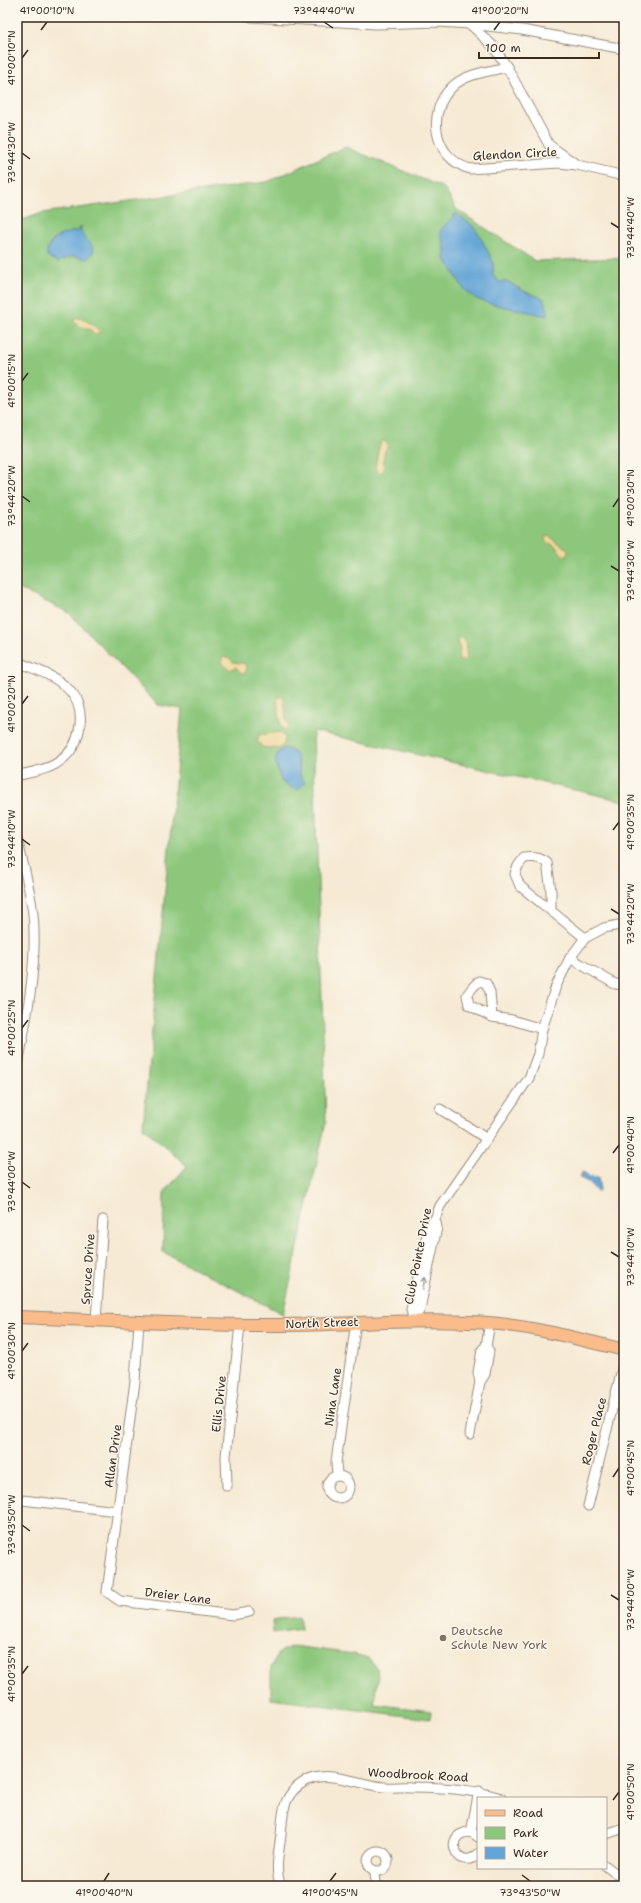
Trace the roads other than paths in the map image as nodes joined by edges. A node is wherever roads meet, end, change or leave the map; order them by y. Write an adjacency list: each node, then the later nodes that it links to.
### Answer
1 (251, 17): 2 (street)
2 (288, 18): 3 (street)
3 (452, 20): 4 (street)
4 (470, 24): 5 (street); 6 (street)
5 (624, 49)
6 (507, 67): 7 (street); 8 (street, Glendon Circle)
7 (550, 145): 8 (street); 9 (street)
8 (541, 164): 9 (street, Glendon Circle)
9 (576, 165): 10 (street)
10 (624, 176)
11 (17, 662): 12 (street)
12 (17, 776)
13 (17, 839): 21 (street)
14 (551, 911): 14 (street); 16 (street)
15 (624, 924): 16 (street, Club Pointe Drive)
16 (585, 938): 17 (street, Club Pointe Drive)
17 (570, 958): 18 (street); 20 (street, Club Pointe Drive)
18 (624, 985)
19 (492, 1017): 20 (street)
20 (542, 1029): 24 (street, Club Pointe Drive)
21 (18, 1057): 22 (street)
22 (17, 1071)
23 (440, 1109): 24 (street)
24 (488, 1139): 28 (street, Club Pointe Drive)
25 (103, 1220): 27 (street, Spruce Drive)
26 (17, 1317): 27 (main road, North Street)
27 (96, 1320): 29 (main road, North Street)
28 (414, 1320): 30 (main road, North Street); 31 (main road, North Street)
29 (139, 1322): 32 (main road, North Street); 40 (street, Allan Drive)
30 (356, 1322): 32 (main road, North Street); 36 (street, Nina Lane)
31 (490, 1323): 33 (main road, North Street); 35 (street)
32 (240, 1325): 37 (street, Ellis Drive)
33 (624, 1350)
34 (624, 1361): 39 (street, Roger Place)
35 (470, 1434)
36 (337, 1475)
37 (227, 1486)
38 (22, 1500): 40 (street)
39 (588, 1506)
40 (117, 1511): 41 (street, Allan Drive)
41 (107, 1592): 42 (street, Dreier Lane)
42 (249, 1612)
43 (479, 1791): 44 (street); 45 (street, Woodbrook Road); 54 (street, Woodbrook Road)
44 (478, 1797)
45 (498, 1797)
46 (477, 1809): 49 (street)
47 (624, 1828): 48 (street)
48 (607, 1834)
49 (474, 1835): 50 (street)
50 (477, 1855)
51 (607, 1867): 53 (street)
52 (375, 1871): 55 (street)
53 (624, 1880)
54 (281, 1886)
55 (376, 1886)

